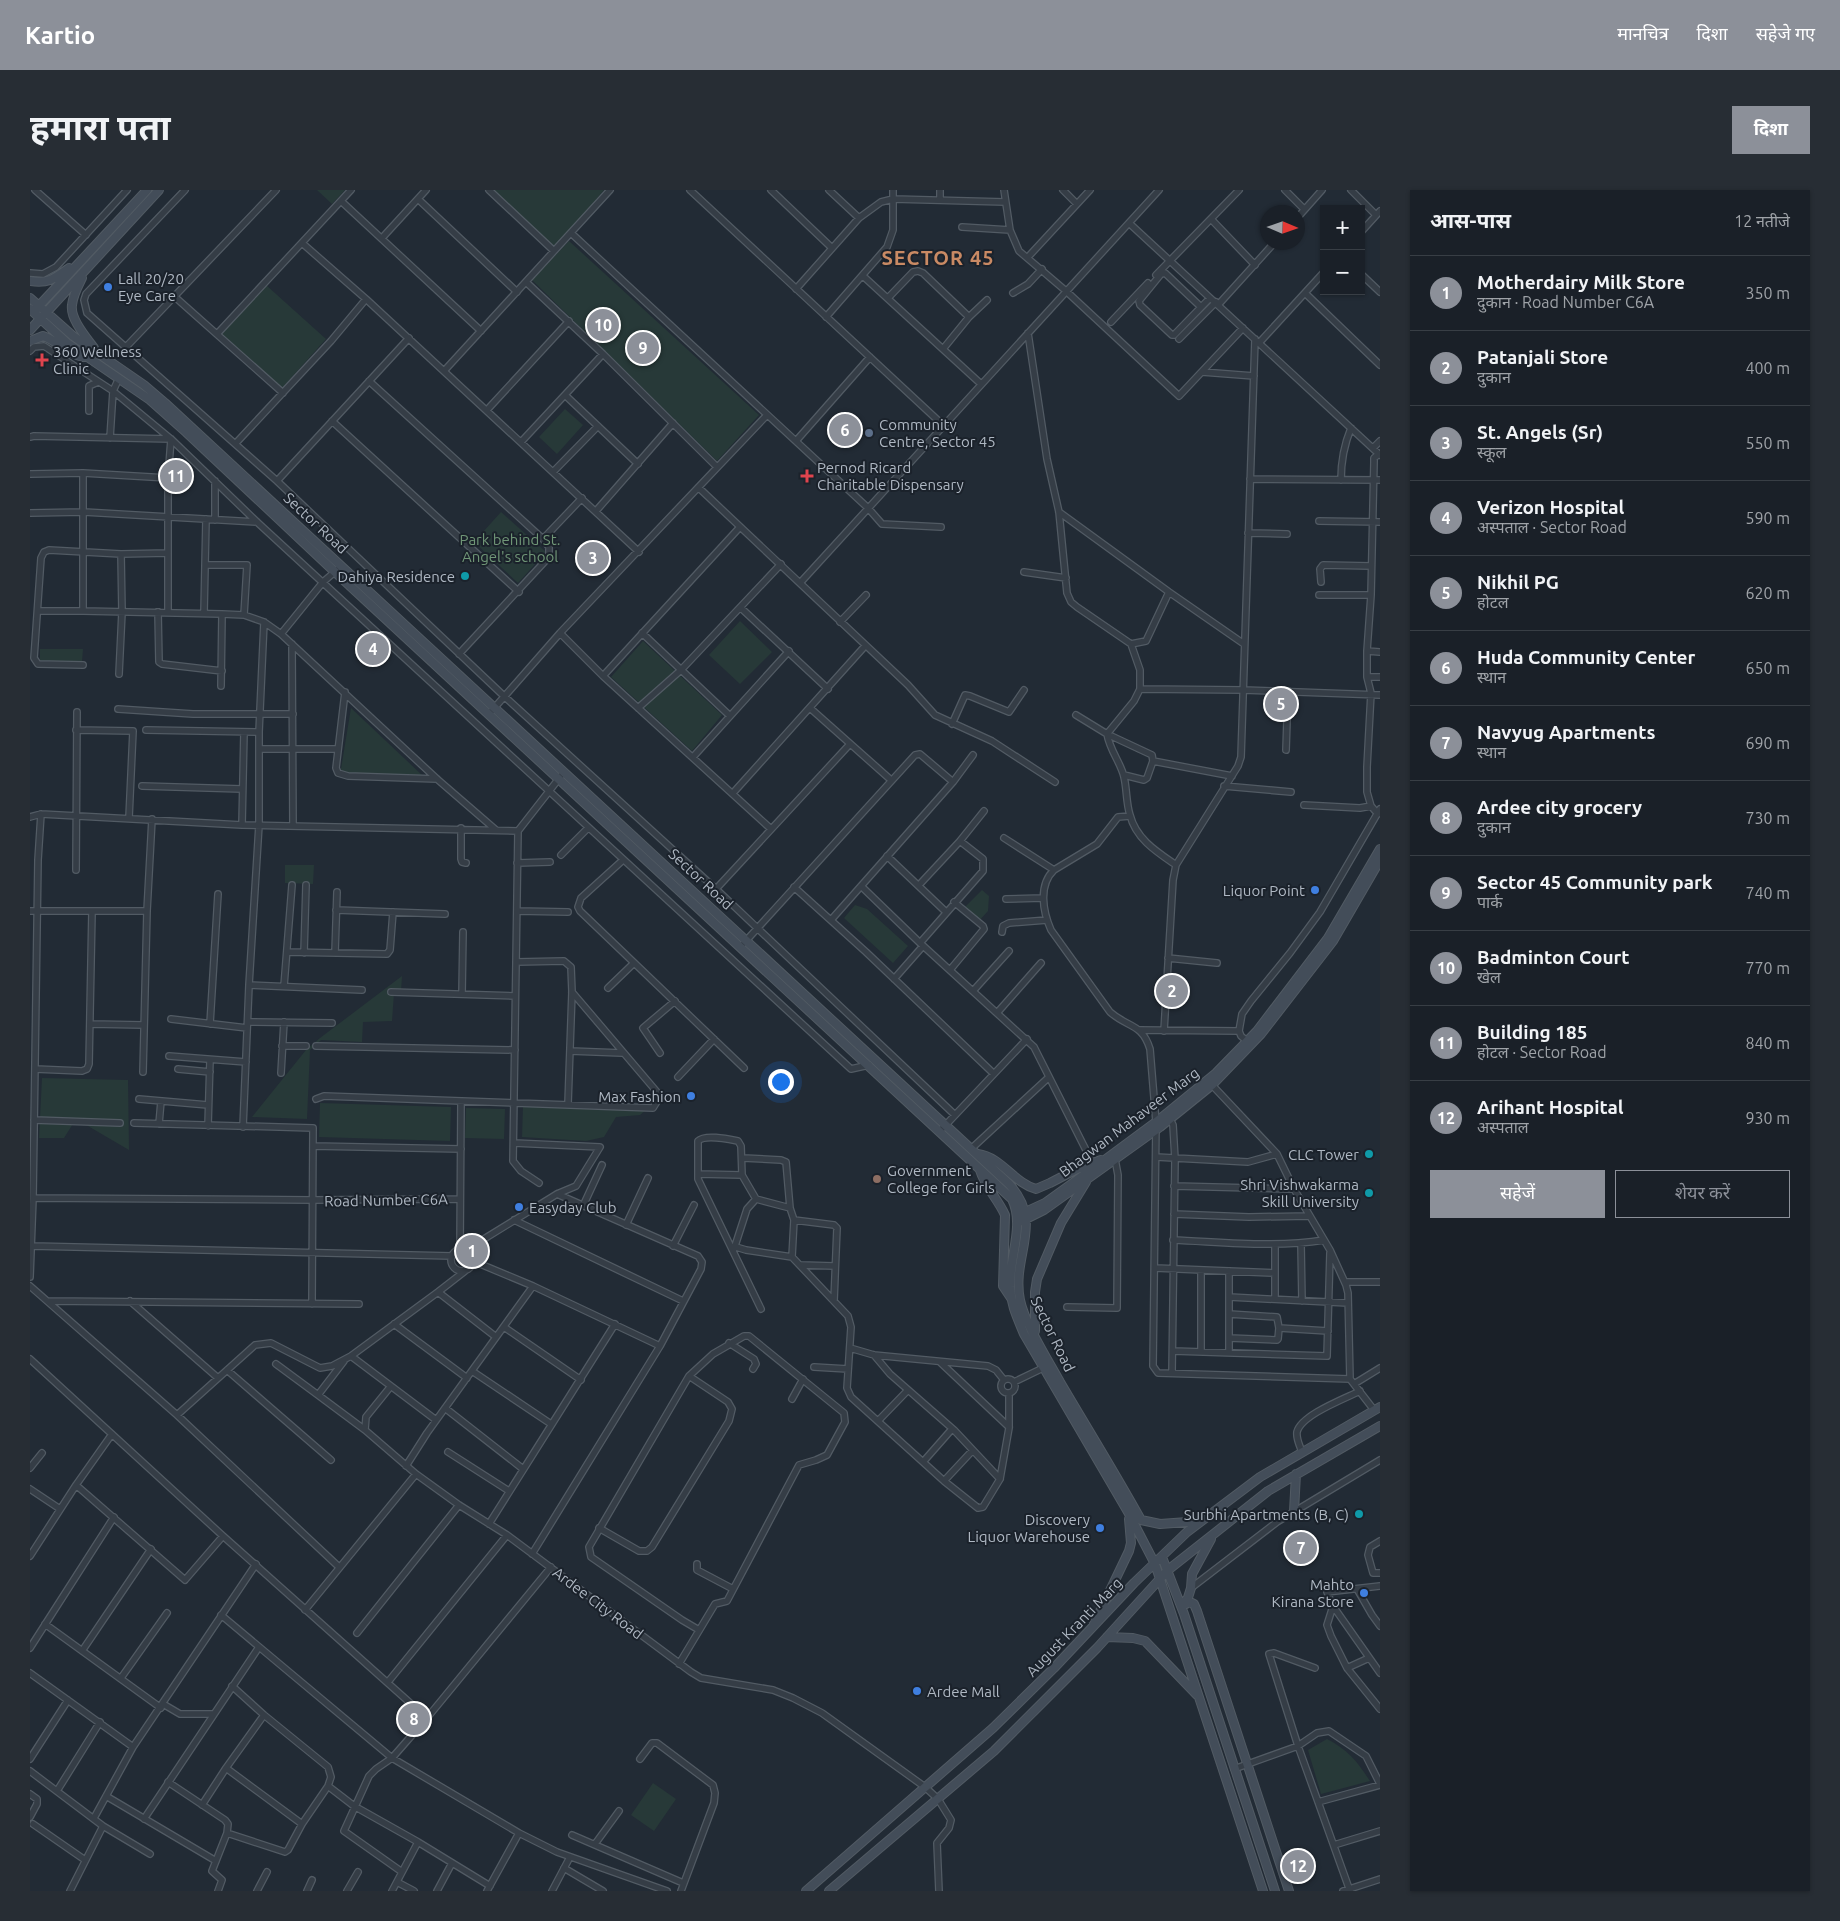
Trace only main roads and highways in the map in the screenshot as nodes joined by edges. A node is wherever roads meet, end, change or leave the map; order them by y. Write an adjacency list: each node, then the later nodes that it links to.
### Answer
1 (146, 190): 3 (main road)
2 (159, 190): 4 (main road)
3 (82, 259): 5 (main road); 7 (main road)
4 (85, 271): 8 (main road); 11 (main road)
5 (30, 282)
6 (30, 298): 7 (main road)
7 (33, 311): 8 (main road)
8 (44, 316): 9 (main road); 11 (main road, Sector Road); 12 (main road, Sector Road)
9 (30, 330)
10 (30, 341): 12 (main road)
11 (97, 352): 13 (main road, Sector Road)
12 (87, 358): 13 (main road, Sector Road)
13 (492, 710): 18 (main road, Sector Road); 20 (main road, Sector Road)
14 (1380, 849): 16 (main road, Bhagwan Mahaveer Marg)
15 (1380, 860): 16 (main road, Bhagwan Mahaveer Marg)
16 (1249, 1043): 17 (main road, Bhagwan Mahaveer Marg); 17 (main road, Bhagwan Mahaveer Marg)
17 (1156, 1126): 19 (main road, Bhagwan Mahaveer Marg); 21 (main road, Bhagwan Mahaveer Marg)
18 (975, 1151): 19 (main road); 22 (main road, Sector Road)
19 (1106, 1159): 22 (main road, Bhagwan Mahaveer Marg)
20 (979, 1167): 22 (main road, Sector Road); 23 (main road)
21 (1088, 1178): 22 (main road, Bhagwan Mahaveer Marg); 24 (main road)
22 (1022, 1218): 23 (main road, Sector Road); 24 (main road, Sector Road)
23 (1011, 1298): 28 (main road, Sector Road)
24 (1035, 1337): 30 (main road, Sector Road)
25 (1377, 1409): 30 (main road, August Kranti Marg)
26 (1380, 1426): 27 (main road, August Kranti Marg)
27 (1296, 1474): 29 (main road); 31 (main road, August Kranti Marg)
28 (1128, 1512): 33 (main road, Sector Road); 38 (main road)
29 (1294, 1512)
30 (1200, 1521): 32 (main road, August Kranti Marg)
31 (1214, 1533): 34 (main road, August Kranti Marg); 36 (main road)
32 (1162, 1558): 33 (main road, August Kranti Marg); 34 (main road)
33 (1155, 1564): 35 (main road, Sector Road); 38 (main road, August Kranti Marg)
34 (1168, 1570): 35 (main road, August Kranti Marg); 37 (main road)
35 (1160, 1578): 39 (main road, August Kranti Marg); 40 (main road, Sector Road)
36 (1186, 1600): 37 (main road); 45 (main road)
37 (1184, 1614): 44 (main road)
38 (1089, 1633): 41 (main road, August Kranti Marg)
39 (1107, 1637): 40 (main road); 42 (main road, August Kranti Marg)
40 (1201, 1698): 43 (main road, Sector Road)
41 (806, 1891)
42 (829, 1891)
43 (1263, 1891)
44 (1274, 1891)
45 (1289, 1891)

